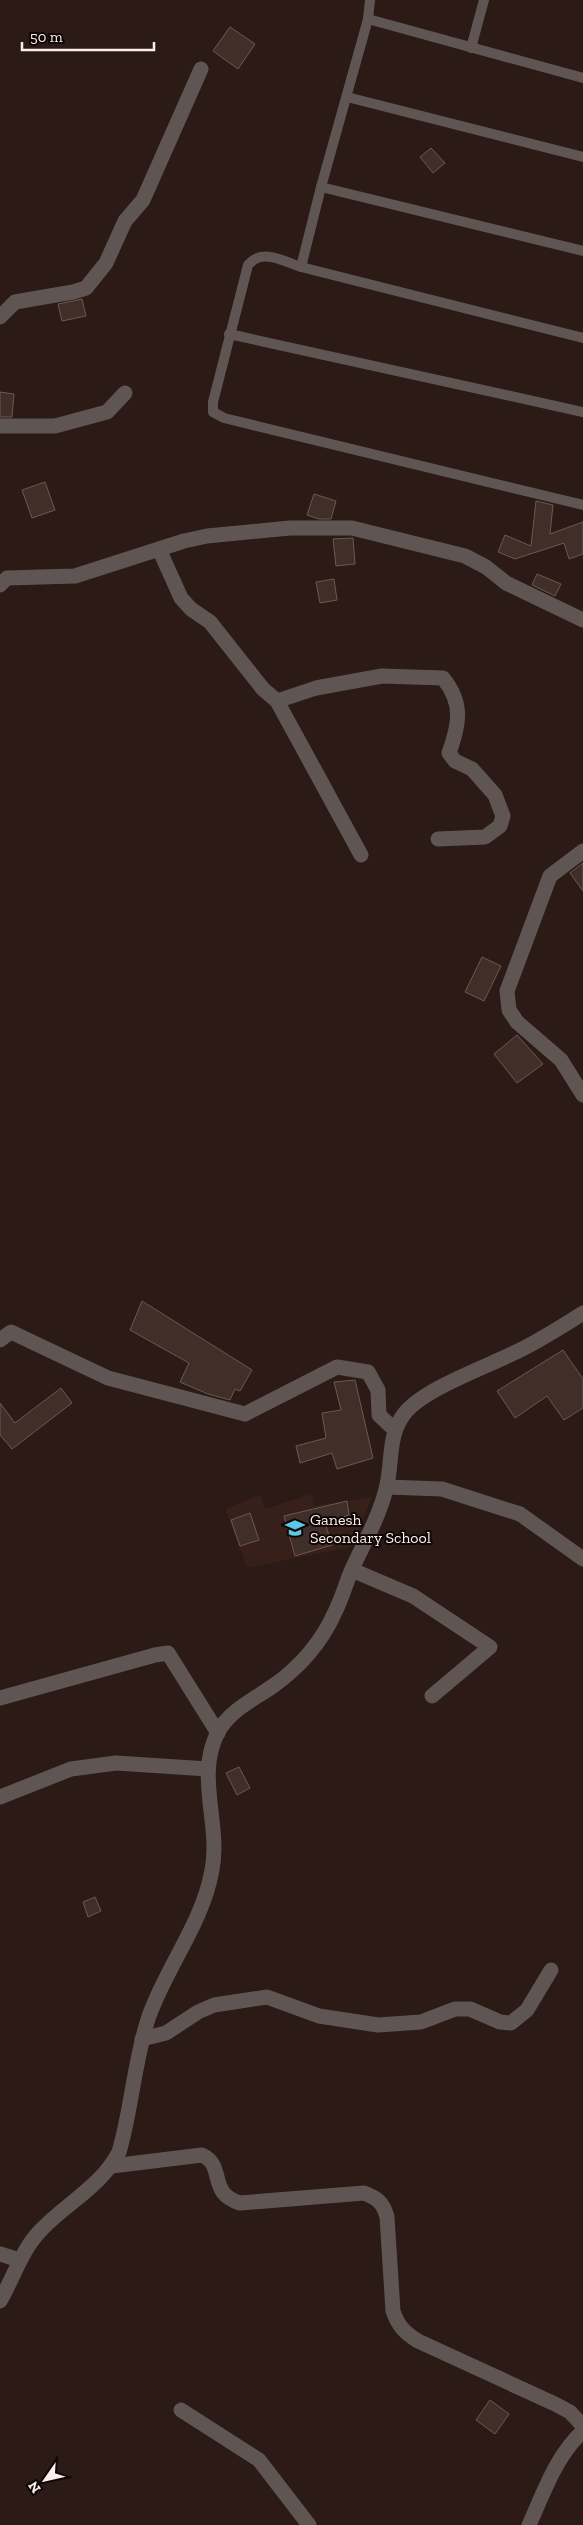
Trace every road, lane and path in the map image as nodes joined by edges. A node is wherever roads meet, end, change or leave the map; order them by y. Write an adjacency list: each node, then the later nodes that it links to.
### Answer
1 (370, 0): 3 (lane)
2 (484, 0): 4 (lane)
3 (368, 19): 4 (lane); 7 (lane)
4 (471, 48): 6 (lane)
5 (200, 69): 12 (street)
6 (583, 78)
7 (347, 97): 8 (lane); 9 (lane)
8 (583, 157)
9 (321, 187): 10 (lane); 11 (lane)
10 (583, 251)
11 (302, 267): 13 (lane); 14 (lane)
12 (0, 316)
13 (229, 334): 16 (lane); 18 (lane)
14 (583, 338)
15 (125, 393): 17 (street)
16 (583, 412)
17 (0, 426)
18 (583, 505)
19 (160, 549): 20 (street); 21 (street); 22 (street)
20 (0, 585)
21 (583, 620)
22 (277, 701): 23 (street); 25 (street)
23 (438, 839)
24 (583, 851): 26 (street)
25 (361, 855)
26 (583, 1094)
27 (583, 1313): 29 (street)
28 (4, 1334): 29 (street)
29 (395, 1430): 30 (street)
30 (387, 1487): 31 (street); 32 (street)
31 (583, 1559)
32 (352, 1570): 33 (street); 35 (street)
33 (432, 1696)
34 (0, 1698): 35 (street)
35 (218, 1733): 36 (street)
36 (208, 1770): 37 (street); 39 (street)
37 (0, 1797)
38 (551, 1970): 39 (street)
39 (142, 2039): 40 (street)
40 (112, 2166): 42 (street); 45 (street)
41 (0, 2254): 42 (street)
42 (19, 2260): 43 (street)
43 (0, 2301)
44 (181, 2410): 47 (street)
45 (583, 2426)
46 (583, 2431): 48 (street)
47 (309, 2525)
48 (529, 2525)

